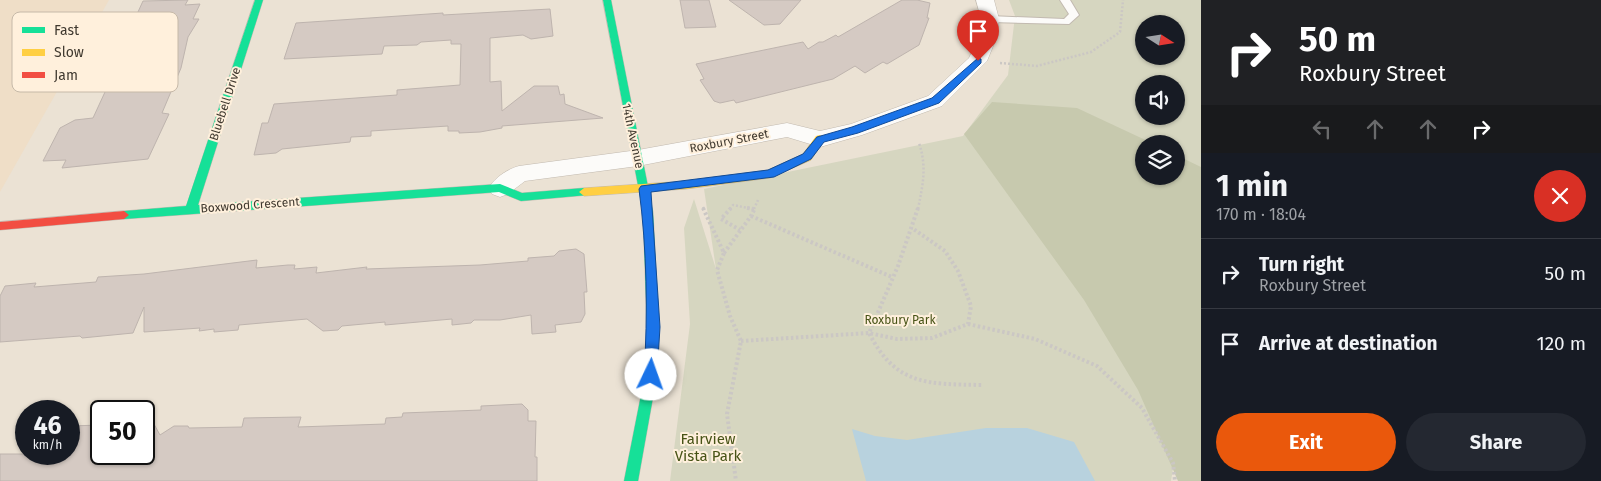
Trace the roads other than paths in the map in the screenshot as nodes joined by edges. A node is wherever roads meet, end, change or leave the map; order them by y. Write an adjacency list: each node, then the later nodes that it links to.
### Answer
1 (259, 0): 10 (street, Bluebell Drive)
2 (607, 0): 7 (street, 14th Avenue)
3 (985, 0): 5 (street, Roxbury Street)
4 (1064, 0): 5 (lane)
5 (990, 20): 6 (street, Roxbury Street)
6 (820, 139): 7 (street, Roxbury Street); 9 (street)
7 (638, 158): 8 (street); 9 (street, 14th Avenue)
8 (500, 188): 9 (street, Boxwood Crescent); 10 (street, Boxwood Crescent)
9 (645, 189): 12 (street, 14th Avenue)
10 (191, 208): 11 (street, Boxwood Crescent)
11 (0, 226)
12 (631, 481)

